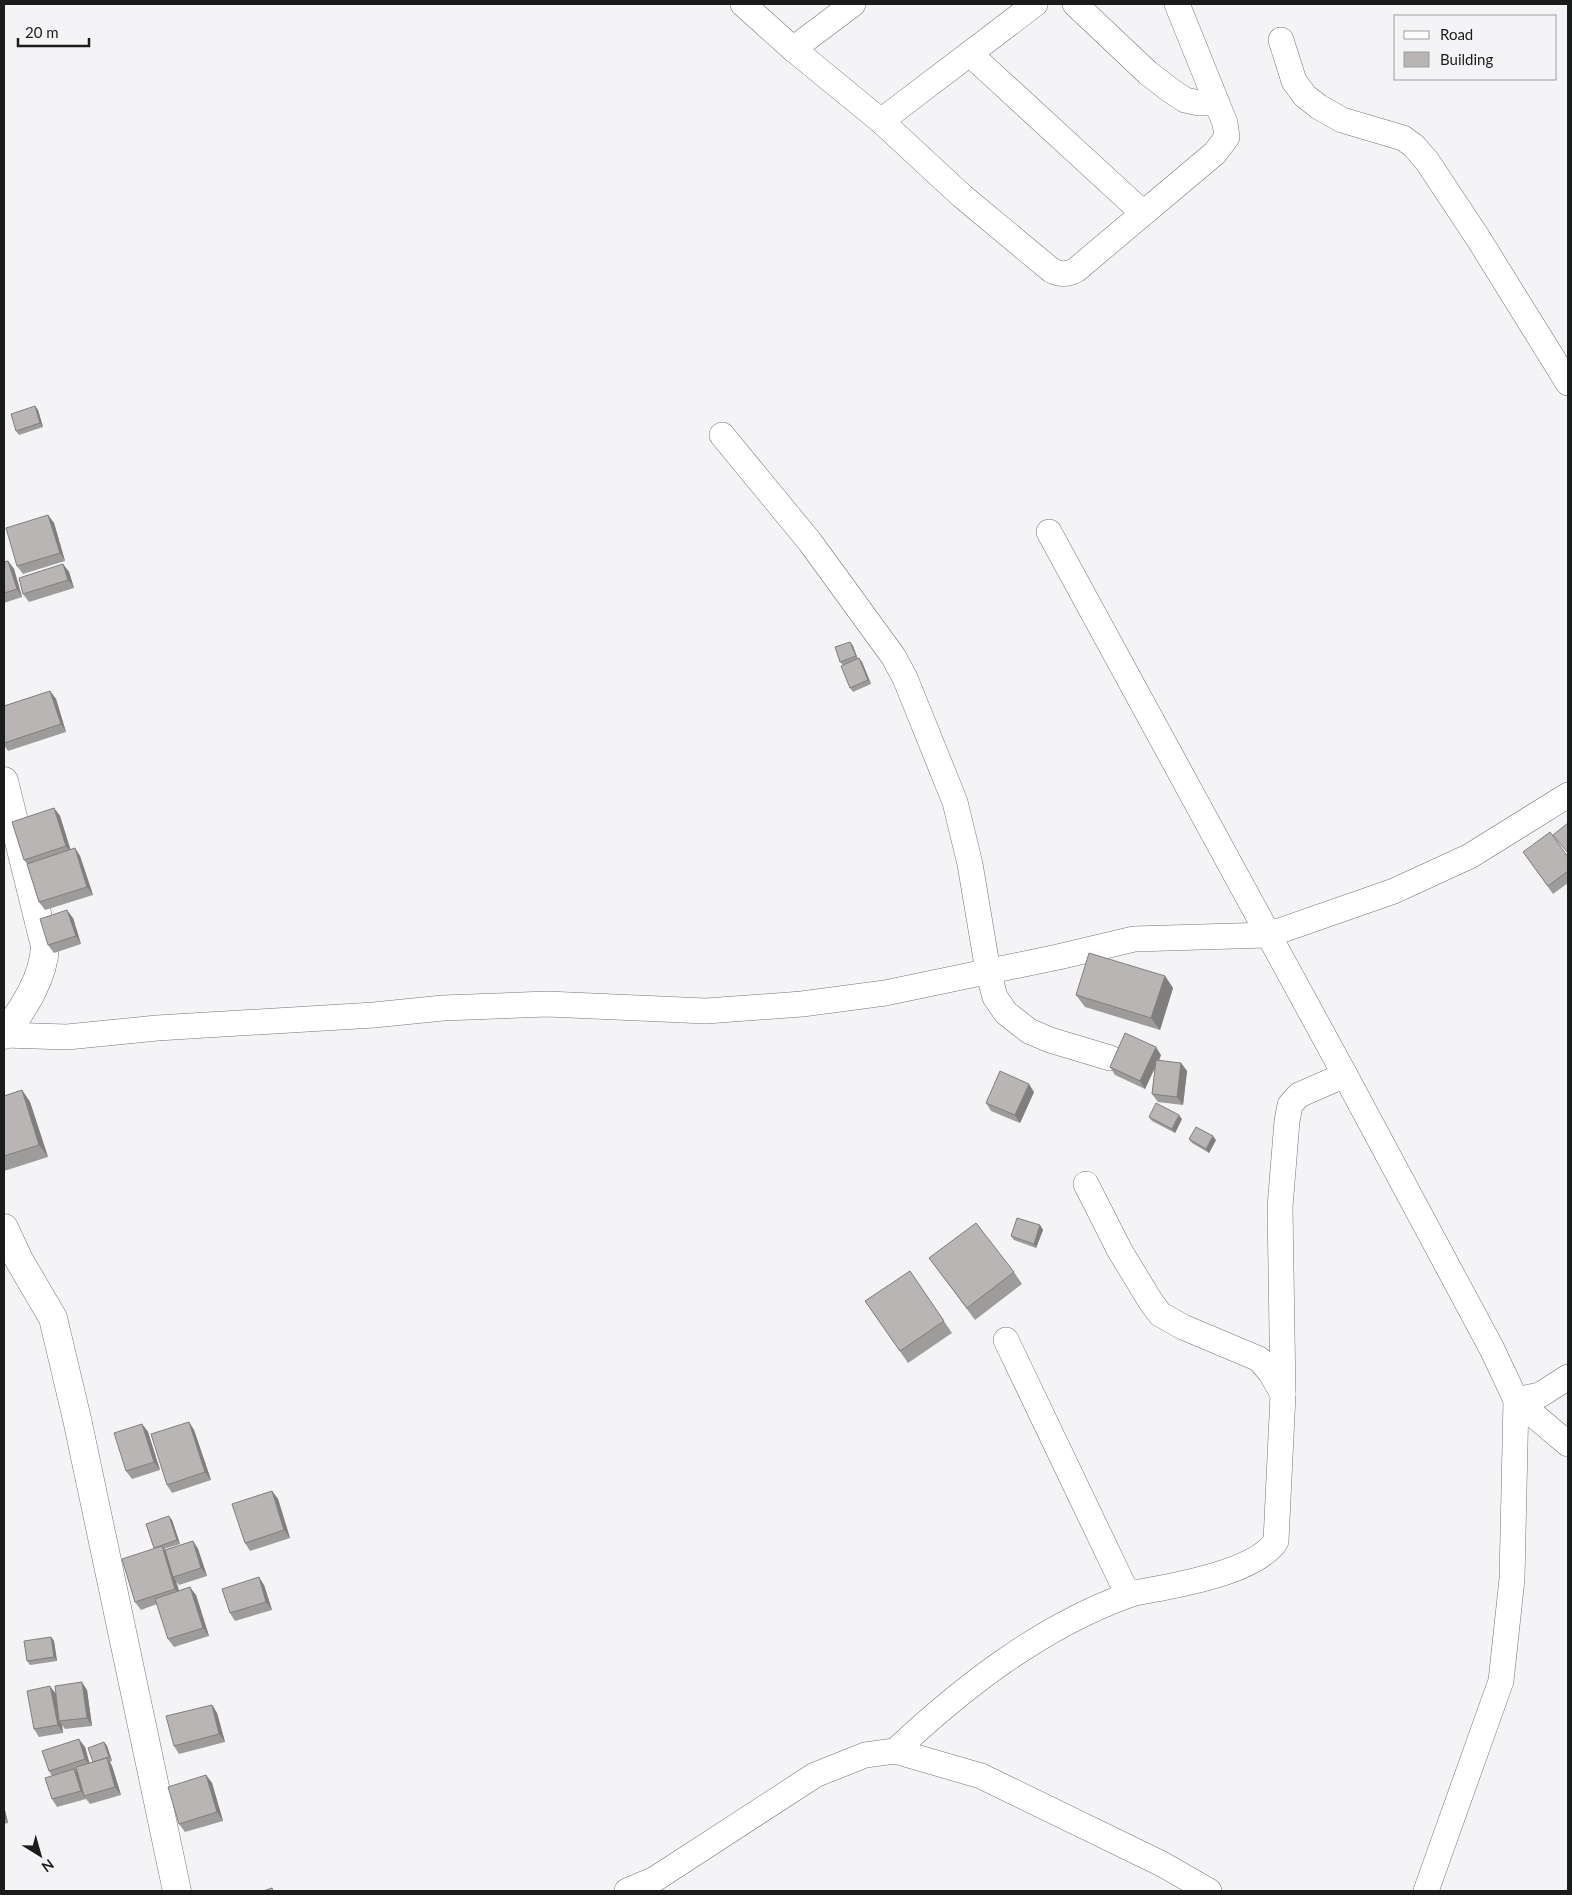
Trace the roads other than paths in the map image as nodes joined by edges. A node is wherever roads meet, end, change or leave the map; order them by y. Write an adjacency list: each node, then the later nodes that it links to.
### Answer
1 (743, 4): 7 (street)
2 (853, 4): 7 (street)
3 (1035, 4): 8 (street)
4 (1075, 4): 9 (street)
5 (1177, 4): 9 (street)
6 (1281, 40): 12 (street)
7 (793, 49): 10 (street)
8 (970, 54): 10 (street); 11 (street)
9 (1217, 103): 11 (street)
10 (882, 121): 11 (street)
11 (1143, 213)
12 (1568, 383)
13 (722, 435): 18 (street)
14 (1049, 532): 17 (street)
15 (4, 781): 19 (street)
16 (1568, 795): 17 (street)
17 (1268, 935): 18 (street); 21 (street)
18 (988, 971): 19 (street); 20 (street)
19 (4, 1035)
20 (1110, 1058)
21 (1345, 1074): 26 (street); 27 (street)
22 (1086, 1184): 26 (street)
23 (4, 1228): 31 (street)
24 (1006, 1340): 29 (street)
25 (1568, 1377): 27 (street)
26 (1283, 1394): 29 (street)
27 (1516, 1400): 28 (street); 34 (street)
28 (1568, 1444)
29 (1128, 1595): 30 (street)
30 (895, 1751): 32 (street); 33 (street)
31 (177, 1891)
32 (627, 1891)
33 (1209, 1891)
34 (1426, 1891)

